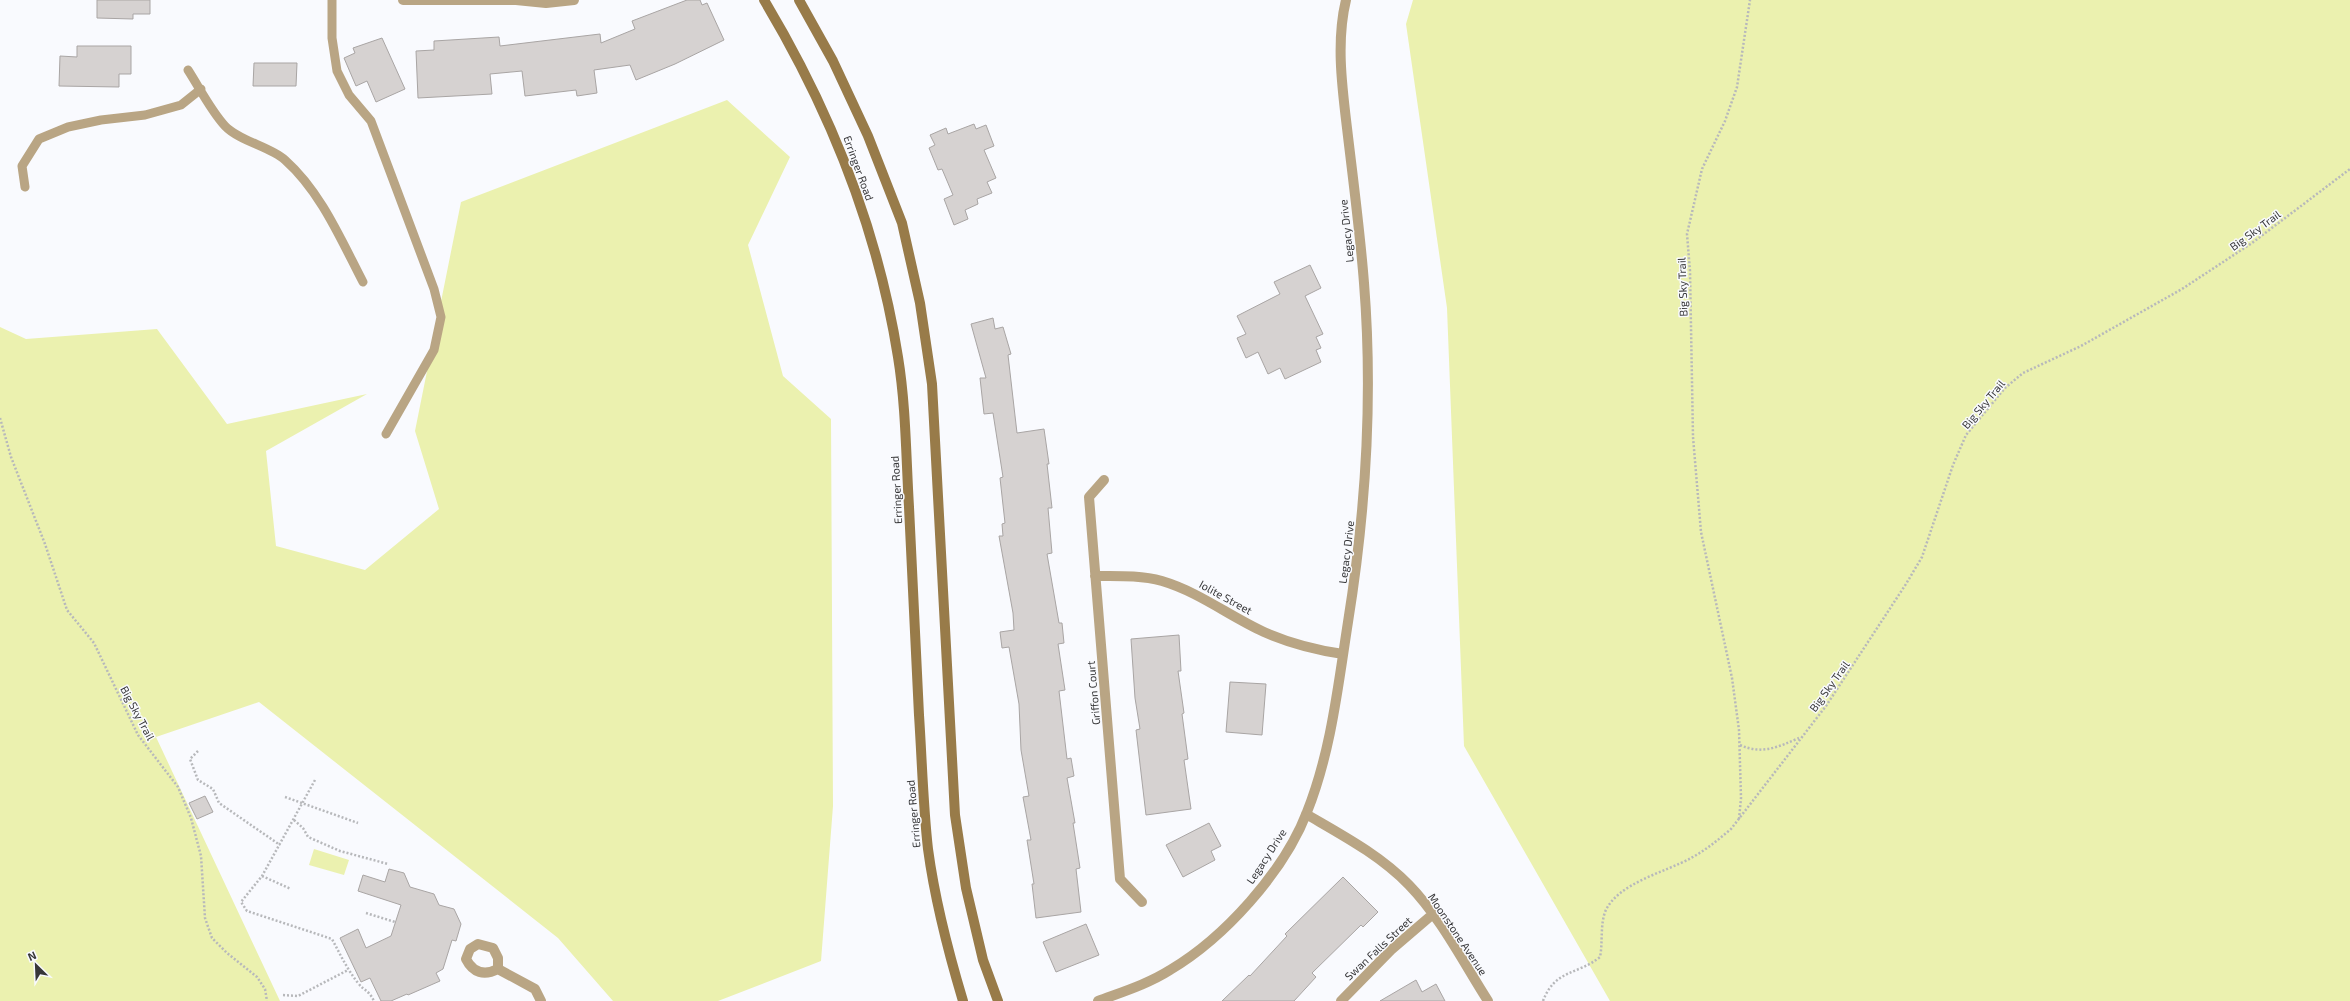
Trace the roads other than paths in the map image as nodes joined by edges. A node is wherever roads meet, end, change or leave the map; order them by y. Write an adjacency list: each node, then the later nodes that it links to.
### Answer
1 (332, 0): 12 (lane)
2 (403, 0): 3 (street)
3 (516, 0): 4 (street)
4 (574, 0)
5 (764, 0): 21 (main road, Erringer Road)
6 (799, 0): 22 (main road, Erringer Road)
7 (1346, 0): 15 (street, Legacy Drive)
8 (188, 70): 9 (lane)
9 (201, 89): 10 (lane); 11 (lane)
10 (25, 187)
11 (363, 282)
12 (386, 434)
13 (1104, 480): 14 (street, Griffon Court)
14 (1095, 576): 15 (street, Iolite Street); 17 (street, Griffon Court)
15 (1343, 654): 16 (street, Legacy Drive)
16 (1306, 814): 18 (street, Moonstone Avenue); 23 (street, Legacy Drive)
17 (1142, 902)
18 (1433, 914): 24 (street, Swan Falls Street); 25 (street, Moonstone Avenue)
19 (498, 969): 20 (street)
20 (541, 1001)
21 (963, 1001)
22 (998, 1001)
23 (1098, 1001)
24 (1341, 1001)
25 (1488, 1001)

